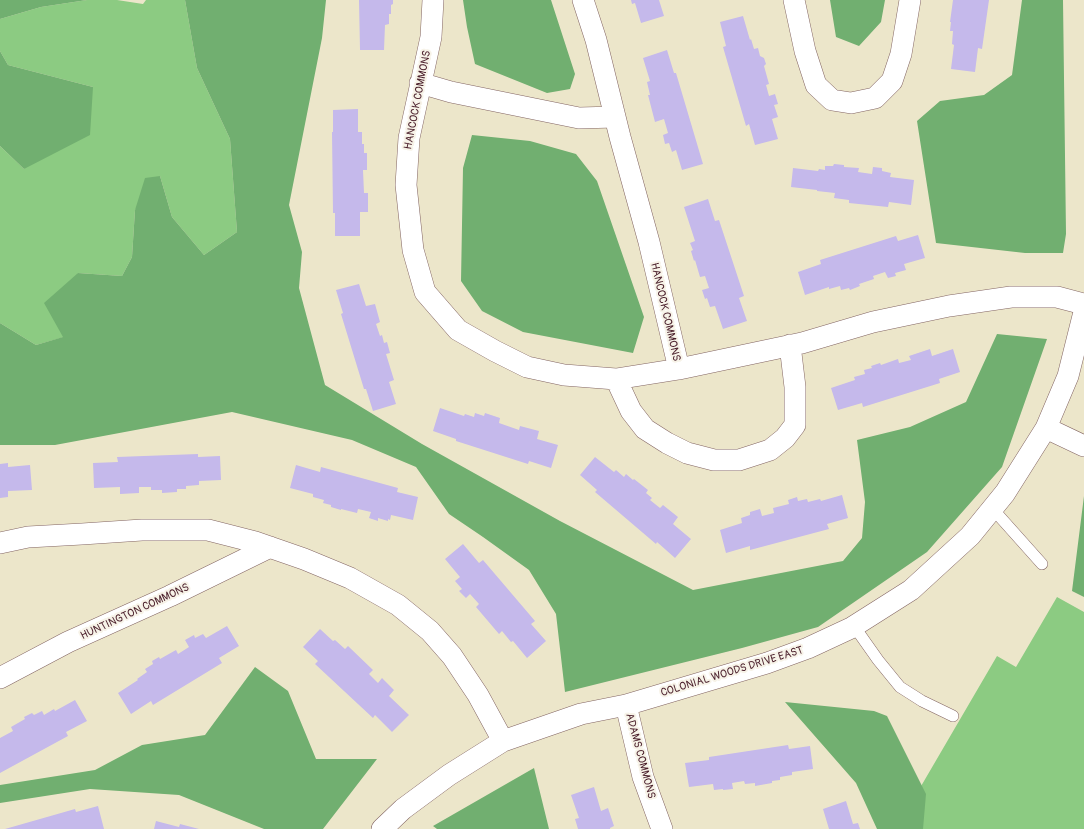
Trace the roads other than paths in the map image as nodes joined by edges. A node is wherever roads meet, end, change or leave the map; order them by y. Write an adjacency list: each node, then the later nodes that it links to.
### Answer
1 (433, 0): 5 (street, HANCOCK COMMONS)
2 (583, 0): 6 (street, HANCOCK COMMONS)
3 (794, 0): 4 (street)
4 (910, 0)
5 (420, 83): 6 (street); 11 (street, HANCOCK COMMONS)
6 (615, 118): 10 (street, HANCOCK COMMONS)
7 (1084, 304): 9 (street, HANCOCK COMMONS)
8 (1084, 312): 12 (street, COLONIAL WOODS DRIVE EAST)
9 (790, 345): 10 (street, HANCOCK COMMONS); 11 (street)
10 (679, 369): 11 (street, HANCOCK COMMONS)
11 (616, 379)
12 (1046, 428): 13 (street); 14 (street, COLONIAL WOODS DRIVE EAST)
13 (1084, 446)
14 (992, 508): 17 (lane); 18 (street, COLONIAL WOODS DRIVE EAST)
15 (0, 543): 16 (street)
16 (270, 547): 19 (street, HUNTINGTON COMMONS); 22 (street)
17 (1042, 564)
18 (854, 626): 20 (street, COLONIAL WOODS DRIVE EAST); 21 (lane)
19 (0, 678)
20 (626, 704): 22 (street, COLONIAL WOODS DRIVE EAST); 24 (street, ADAMS COMMONS)
21 (953, 716)
22 (504, 741): 23 (street, COLONIAL WOODS DRIVE EAST)
23 (382, 829)
24 (662, 829)

